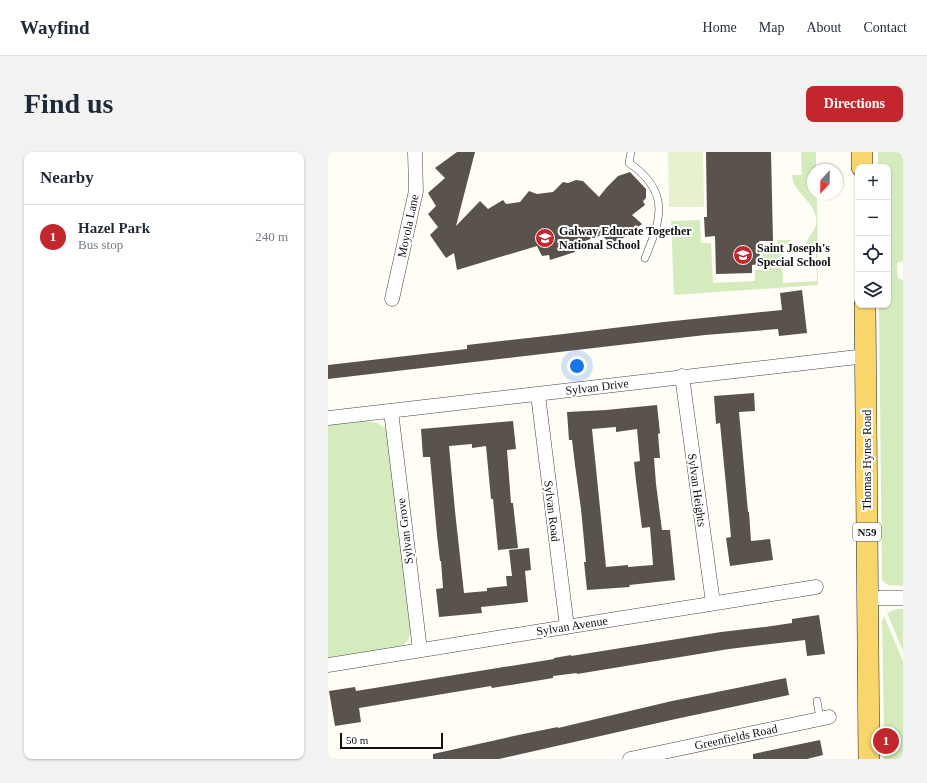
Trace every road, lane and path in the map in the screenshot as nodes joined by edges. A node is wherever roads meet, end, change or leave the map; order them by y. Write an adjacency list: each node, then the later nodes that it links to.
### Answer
1 (415, 152): 6 (street, Moyola Lane)
2 (631, 152): 5 (lane)
3 (862, 152): 4 (main road)
4 (862, 164)
5 (645, 258)
6 (392, 299)
7 (865, 308): 8 (main road, Thomas Hynes Road / N59)
8 (866, 356): 9 (street, Sylvan Drive); 14 (main road, Thomas Hynes Road / N59)
9 (682, 376): 10 (street, Sylvan Drive); 16 (street, Sylvan Heights)
10 (538, 394): 11 (street, Sylvan Drive); 17 (street, Sylvan Road)
11 (391, 411): 12 (street, Sylvan Drive); 18 (street, Sylvan Grove)
12 (328, 418)
13 (816, 587): 16 (street, Sylvan Avenue)
14 (868, 598): 15 (street); 23 (main road, Thomas Hynes Road / N59)
15 (903, 598)
16 (713, 603): 17 (street, Sylvan Avenue)
17 (567, 627): 18 (street, Sylvan Avenue)
18 (420, 650): 19 (street, Sylvan Avenue)
19 (328, 665)
20 (817, 701): 21 (lane, Greenfields Road)
21 (824, 718): 22 (street, Greenfields Road)
22 (630, 759)
23 (869, 759)

